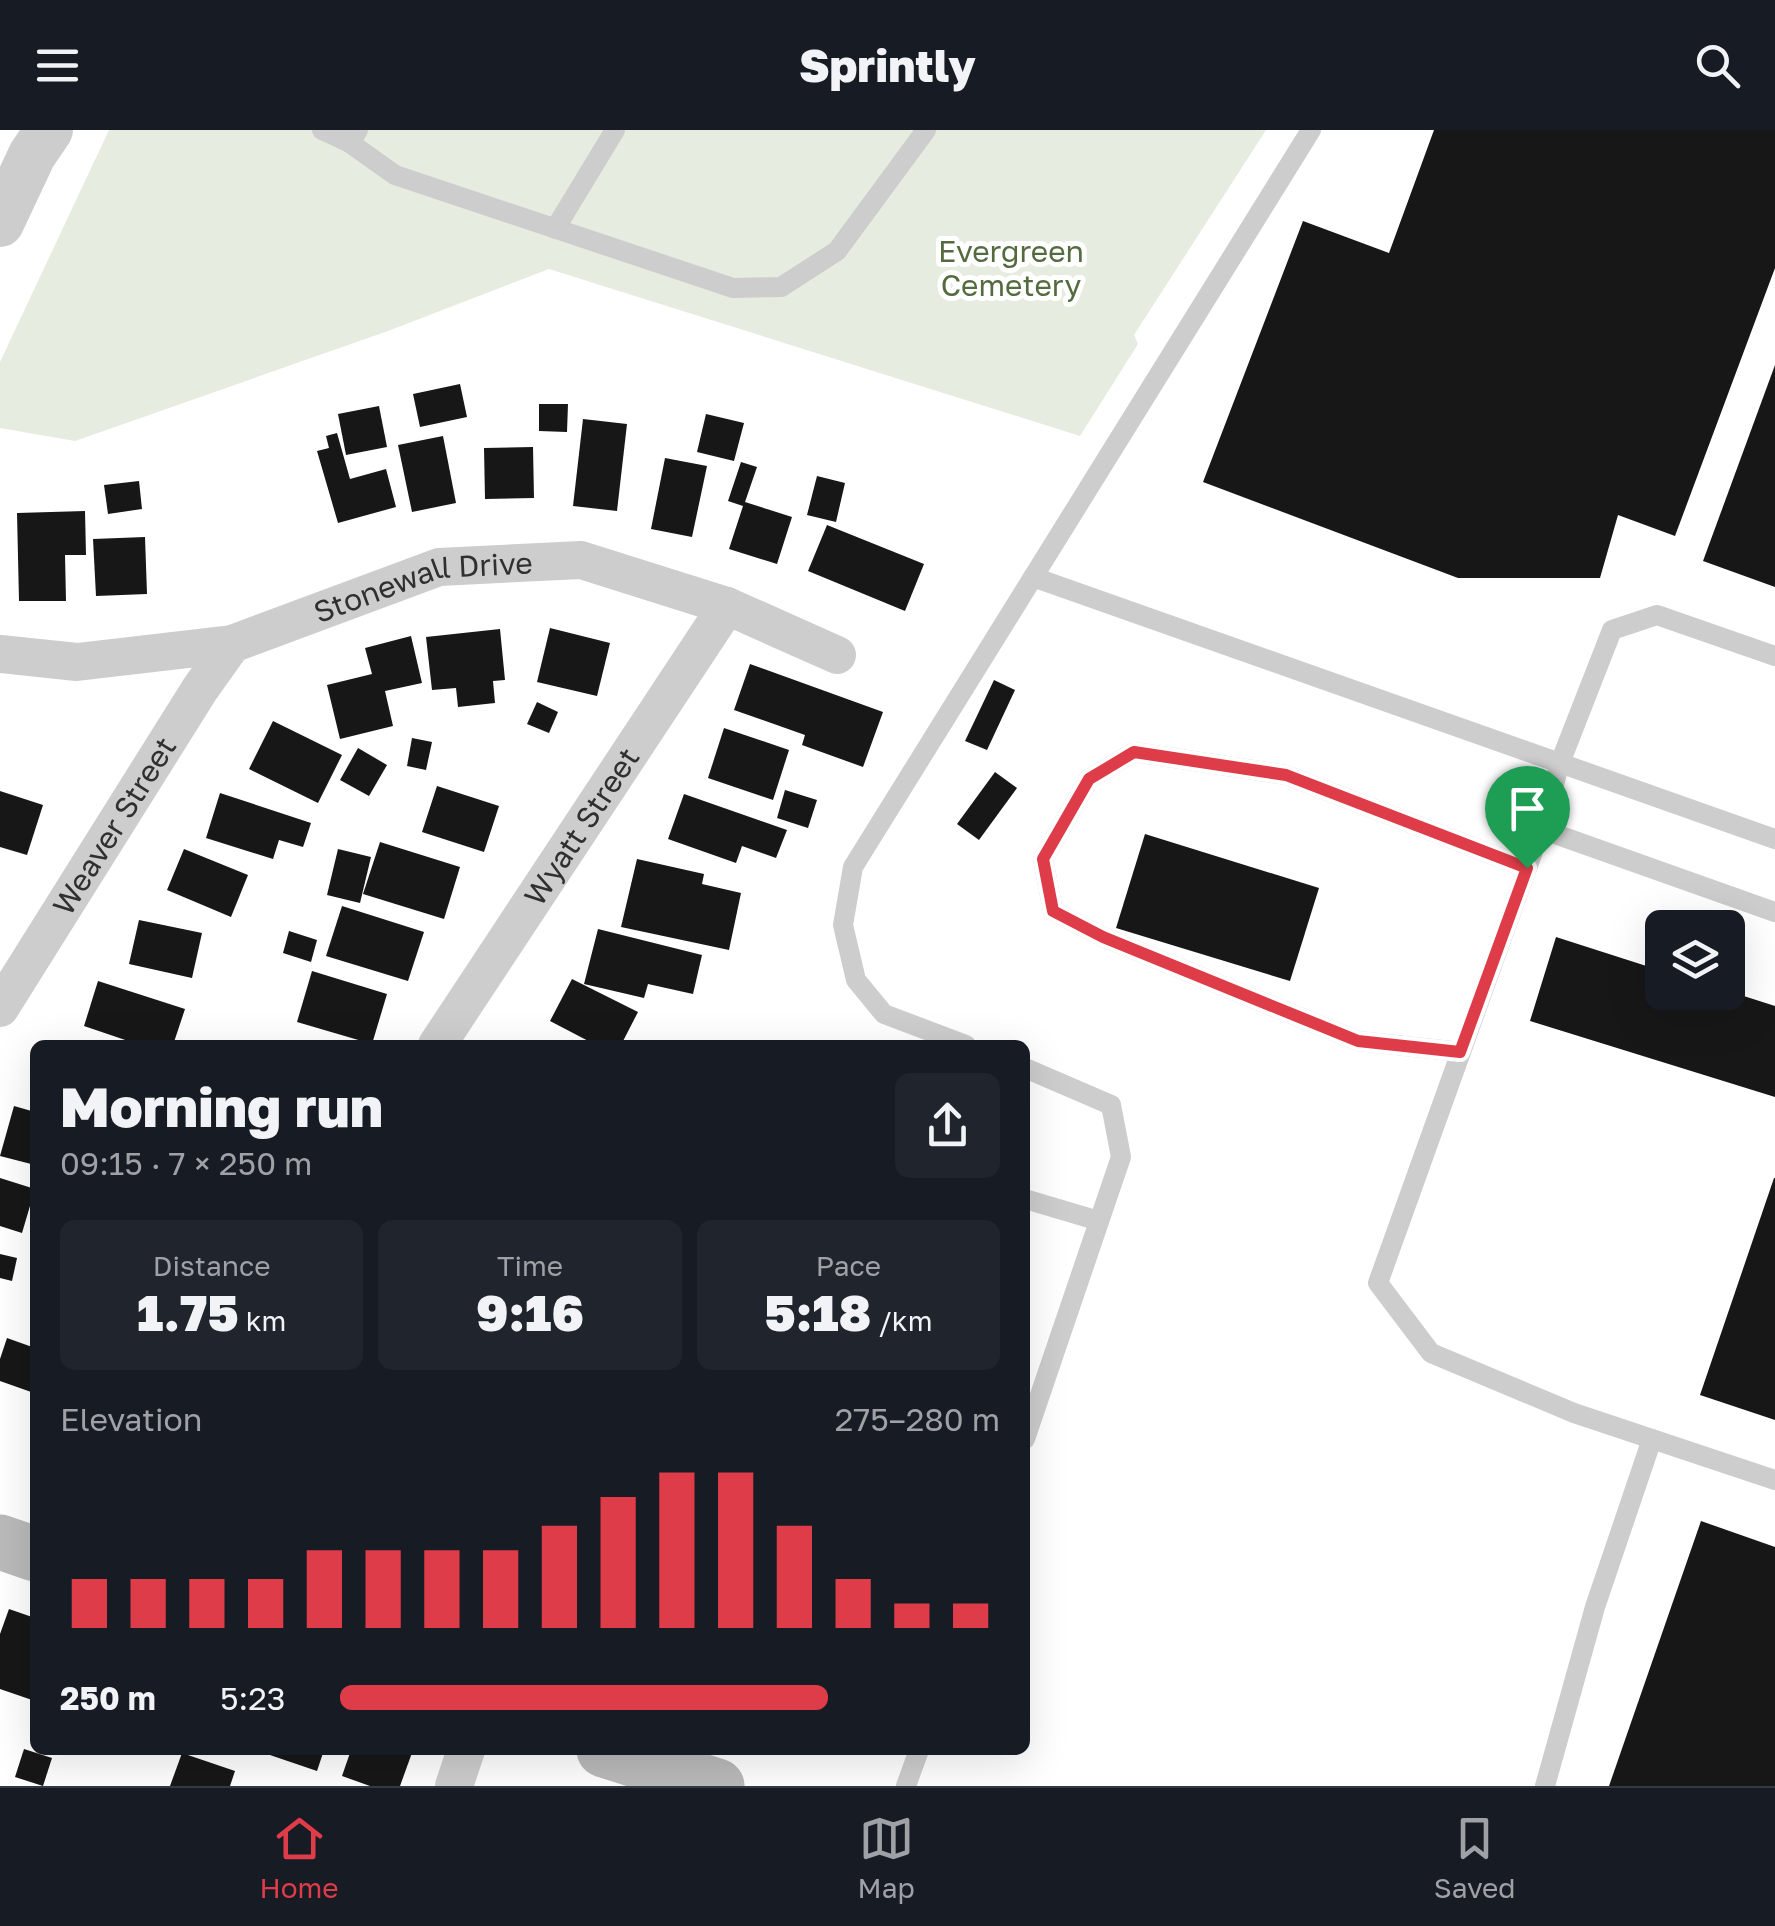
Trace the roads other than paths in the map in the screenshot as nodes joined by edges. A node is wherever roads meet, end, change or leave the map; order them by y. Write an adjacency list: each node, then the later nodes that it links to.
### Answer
1 (49, 130): 7 (street)
2 (322, 130): 6 (lane)
3 (615, 130): 8 (lane)
4 (926, 130): 8 (lane)
5 (1312, 130): 9 (lane)
6 (354, 136): 8 (lane)
7 (0, 223)
8 (555, 228)
9 (1033, 577): 15 (lane); 22 (lane)
10 (727, 606): 11 (street, Stonewall Drive); 13 (street, Stonewall Drive); 21 (street, Wyatt Street)
11 (232, 644): 12 (street, Stonewall Drive); 20 (street, Weaver Street)
12 (0, 654)
13 (837, 655)
14 (1775, 656): 15 (lane)
15 (1560, 763): 16 (lane); 17 (lane)
16 (1540, 829): 18 (lane); 19 (lane)
17 (1775, 839)
18 (1527, 868): 23 (lane); 23 (lane)
19 (1775, 912)
20 (0, 1008)
21 (440, 1040)
22 (953, 1040)
23 (1460, 1052): 28 (lane)
24 (1030, 1070): 26 (lane)
25 (1030, 1200): 26 (lane)
26 (1099, 1222): 27 (lane)
27 (1030, 1424)
28 (1652, 1439): 29 (lane); 38 (lane)
29 (1775, 1480)
30 (0, 1542): 31 (main road)
31 (30, 1552)
32 (464, 1755): 35 (street)
33 (620, 1755): 36 (main road)
34 (917, 1755): 37 (lane)
35 (454, 1786)
36 (718, 1786)
37 (906, 1786)
38 (1545, 1786)

